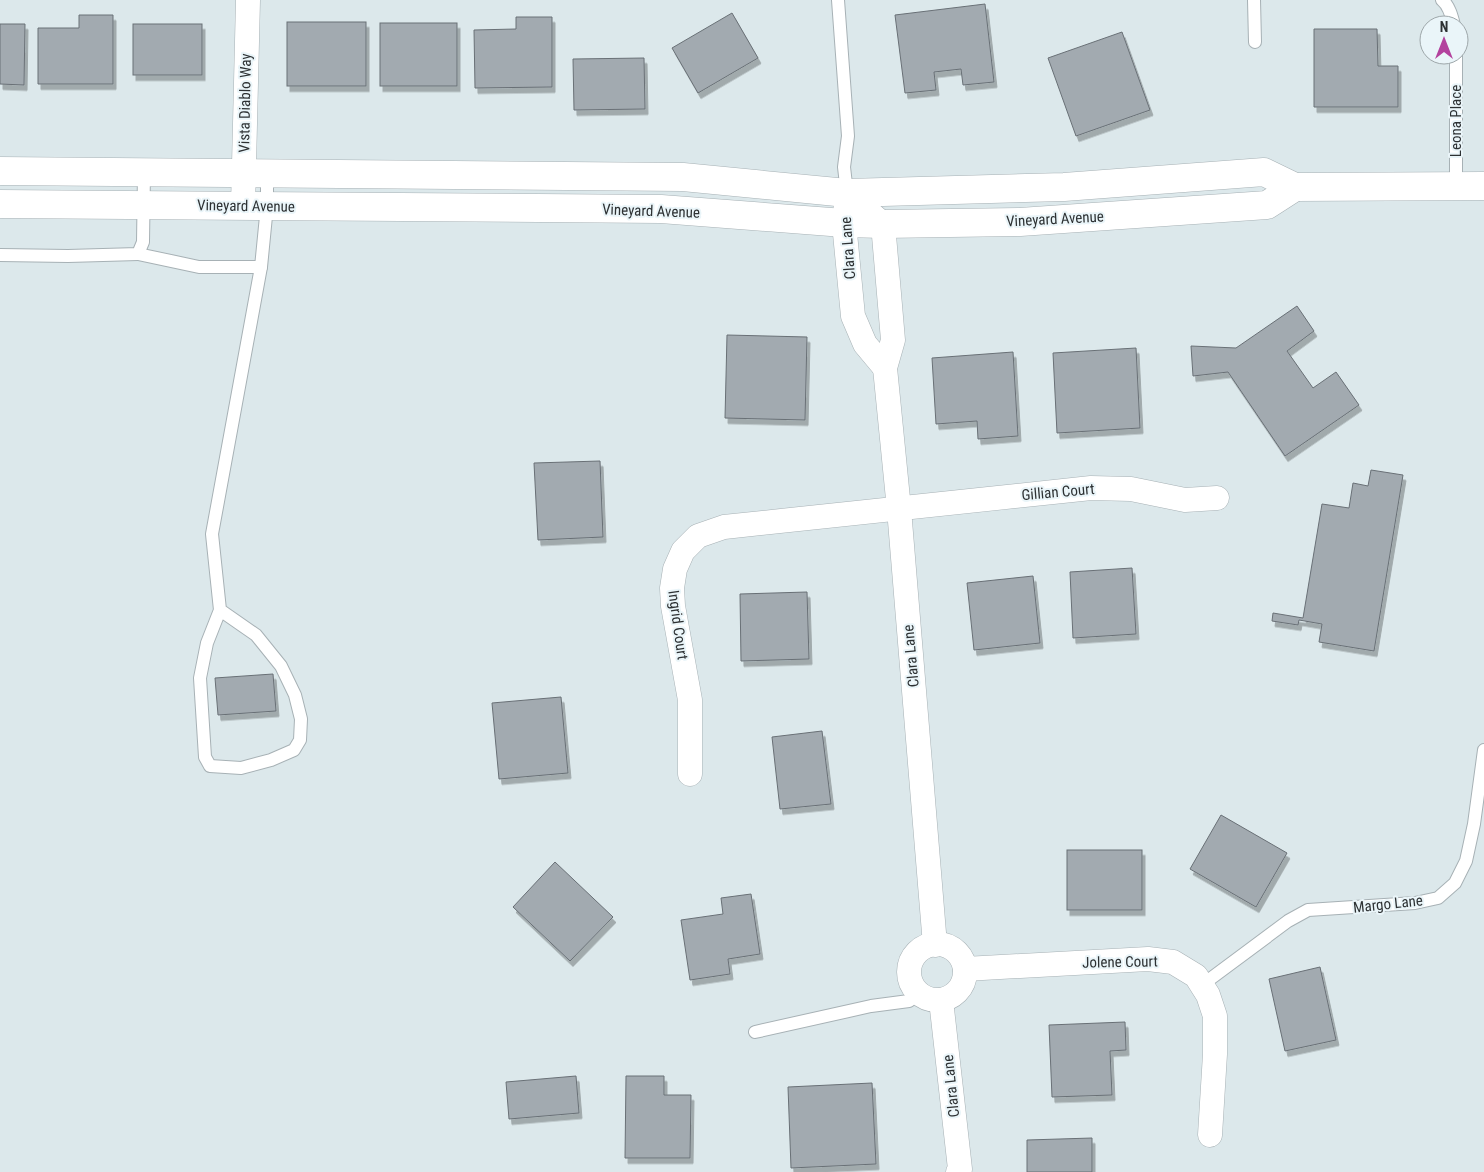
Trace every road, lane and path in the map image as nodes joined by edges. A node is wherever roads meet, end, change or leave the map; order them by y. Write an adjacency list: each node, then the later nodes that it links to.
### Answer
1 (248, 0): 10 (street, Vista Diablo Way)
2 (838, 0): 14 (lane)
3 (1254, 0): 6 (lane)
4 (1442, 0): 5 (lane)
5 (1451, 15)
6 (1255, 42)
7 (1456, 65): 11 (lane, Leona Place)
8 (0, 172): 9 (street, Vineyard Avenue)
9 (144, 172): 10 (street, Vineyard Avenue); 16 (lane)
10 (256, 173): 14 (street, Vineyard Avenue); 17 (street, Vista Diablo Way)
11 (1456, 186): 12 (street, Vineyard Avenue); 13 (street, Vineyard Avenue)
12 (1484, 186)
13 (1295, 188): 14 (street, Vineyard Avenue); 19 (street, Vineyard Avenue)
14 (847, 193): 18 (street, Clara Lane); 19 (street, Clara Lane)
15 (0, 204): 16 (street, Vineyard Avenue)
16 (143, 205): 17 (street, Vineyard Avenue); 20 (lane)
17 (255, 206): 18 (street, Vineyard Avenue); 22 (lane)
18 (844, 223): 19 (street, Vineyard Avenue); 23 (street, Clara Lane)
19 (883, 224): 23 (street, Clara Lane)
20 (138, 254): 21 (lane); 22 (lane)
21 (0, 255)
22 (260, 267): 26 (lane)
23 (885, 368): 25 (street, Clara Lane)
24 (1217, 498): 25 (street, Gillian Court)
25 (899, 509): 28 (street, Ingrid Court); 29 (street, Clara Lane)
26 (220, 610): 26 (lane)
27 (1484, 750): 31 (lane, Margo Lane)
28 (690, 774)
29 (935, 945): 30 (street); 32 (street)
30 (965, 969): 31 (street, Jolene Court); 32 (street)
31 (1202, 985): 34 (street, Jolene Court)
32 (930, 996): 33 (lane); 35 (street, Clara Lane)
33 (755, 1032)
34 (1210, 1135)
35 (958, 1172)

